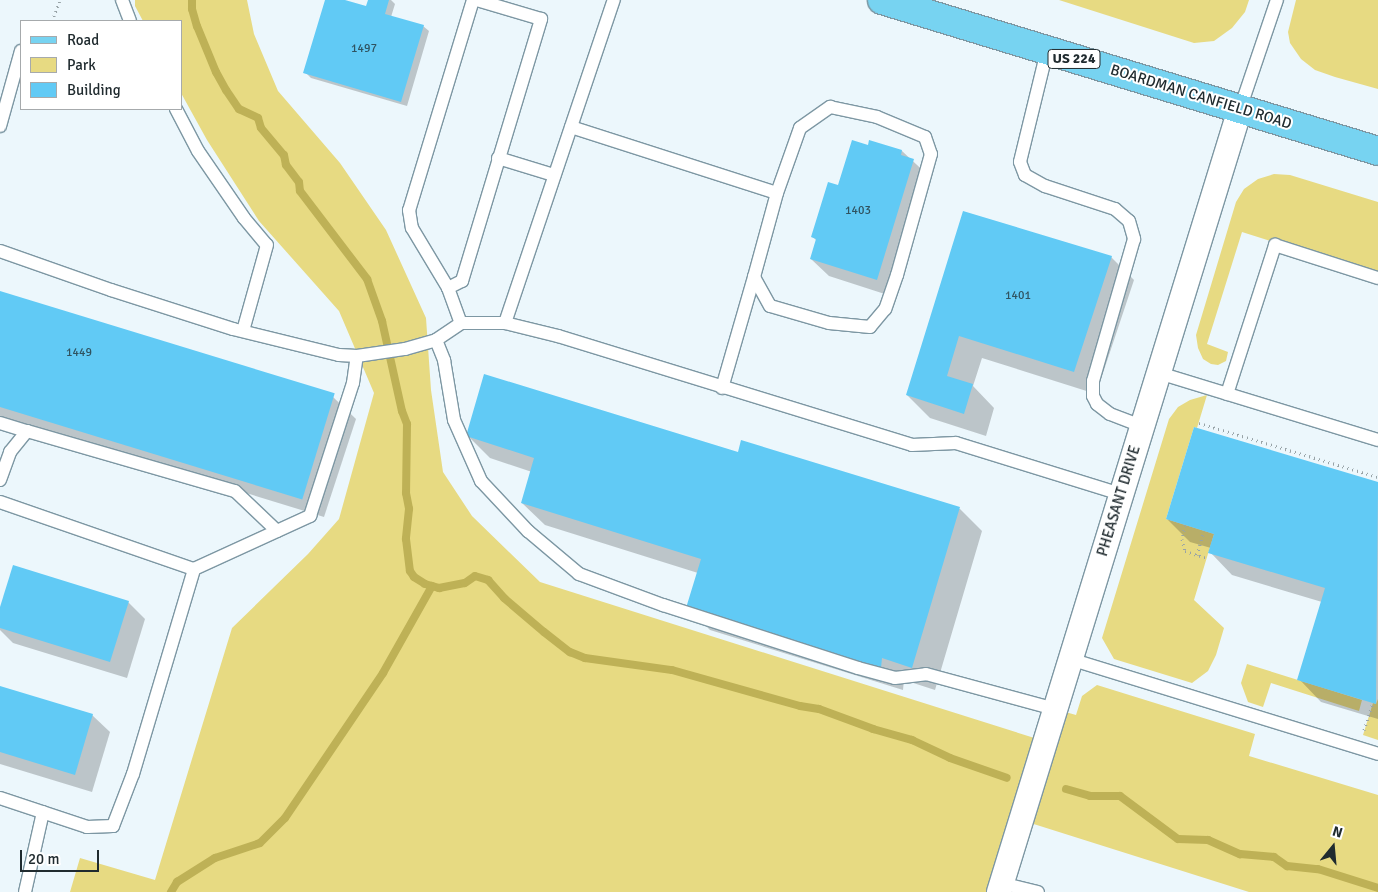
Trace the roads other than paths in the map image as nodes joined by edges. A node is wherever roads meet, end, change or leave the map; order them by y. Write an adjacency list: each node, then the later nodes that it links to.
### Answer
1 (122, 0): 6 (lane)
2 (475, 0): 14 (lane); 20 (lane)
3 (614, 0): 12 (lane)
4 (882, 0): 7 (main road, BOARDMAN CANFIELD ROAD / US 224)
5 (1277, 0): 9 (lane)
6 (130, 20)
7 (1048, 51): 9 (main road, BOARDMAN CANFIELD ROAD / US 224); 30 (lane)
8 (20, 55): 11 (lane)
9 (1240, 109): 13 (main road, BOARDMAN CANFIELD ROAD / US 224); 26 (street, PHEASANT DRIVE)
10 (177, 110): 23 (lane)
11 (0, 126)
12 (571, 127): 15 (lane); 16 (lane)
13 (1378, 150)
14 (498, 158): 15 (lane); 20 (lane)
15 (554, 175): 22 (lane)
16 (776, 193): 18 (lane); 18 (lane)
17 (0, 251): 23 (lane)
18 (754, 277): 27 (lane)
19 (1378, 278): 28 (lane)
20 (448, 288): 21 (lane)
21 (461, 323): 22 (lane); 24 (lane)
22 (505, 323): 27 (lane)
23 (242, 331): 25 (lane)
24 (436, 340): 25 (lane); 39 (lane)
25 (363, 355): 36 (lane)
26 (1159, 373): 28 (lane); 30 (street, PHEASANT DRIVE)
27 (722, 388): 34 (lane)
28 (1227, 394): 32 (lane)
29 (0, 423): 31 (lane)
30 (1142, 426): 34 (street, PHEASANT DRIVE)
31 (28, 431): 33 (lane); 36 (lane)
32 (1378, 440)
33 (0, 480)
34 (1122, 494): 38 (street, PHEASANT DRIVE)
35 (0, 502): 37 (lane)
36 (277, 531): 37 (lane)
37 (194, 569): 42 (lane)
38 (1070, 660): 39 (street, PHEASANT DRIVE); 40 (lane)
39 (1055, 709): 43 (street, PHEASANT DRIVE)
40 (1378, 754)
41 (0, 798): 42 (lane)
42 (43, 812): 44 (lane)
43 (1000, 888): 45 (lane)
44 (25, 892)
45 (1038, 892)

